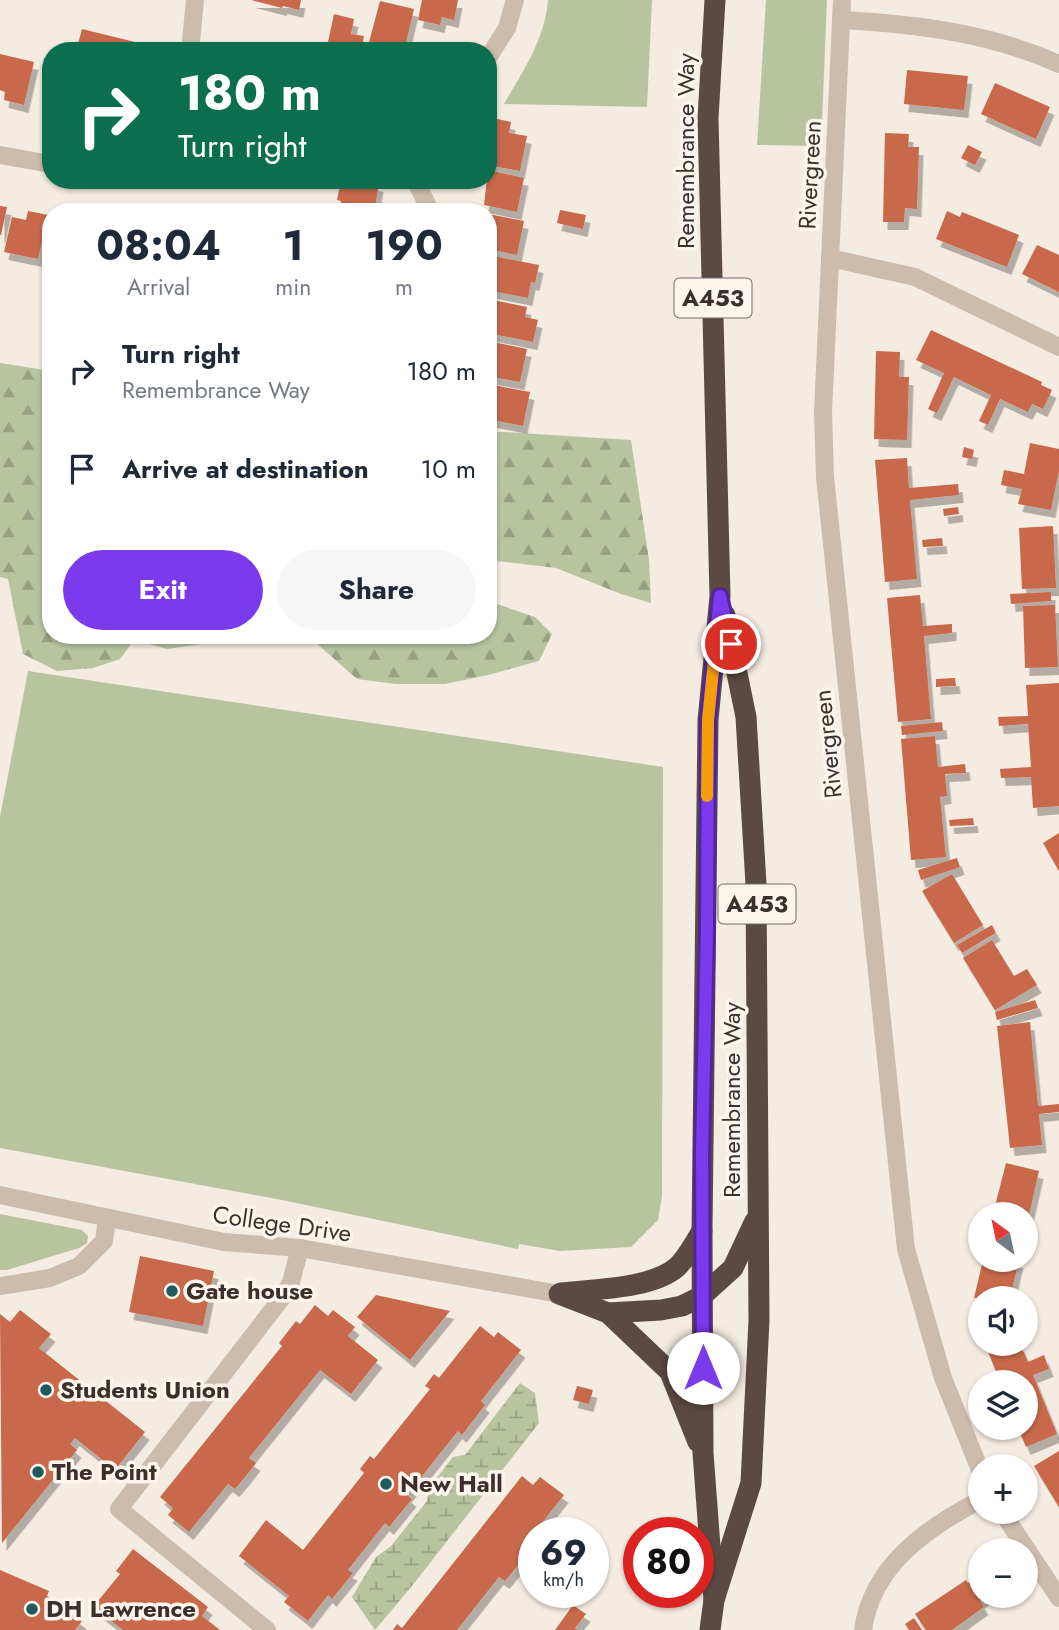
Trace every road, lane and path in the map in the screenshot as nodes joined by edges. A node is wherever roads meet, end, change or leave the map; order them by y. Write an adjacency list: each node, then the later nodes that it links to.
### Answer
1 (195, 0): 6 (street)
2 (515, 0): 7 (street)
3 (715, 0): 13 (highway, Remembrance Way / A453)
4 (842, 0): 5 (street, Rivergreen)
5 (841, 20): 8 (street); 11 (street, Rivergreen)
6 (191, 42)
7 (497, 44)
8 (1059, 64)
9 (0, 155): 10 (street)
10 (42, 162)
11 (830, 258): 12 (street); 24 (street, Rivergreen)
12 (1059, 347)
13 (720, 596): 15 (highway, Remembrance Way / A453); 17 (highway, Remembrance Way / A453)
14 (0, 1195): 16 (street, College Drive)
15 (759, 1214): 21 (highway); 29 (highway, Remembrance Way / A453)
16 (107, 1218): 18 (street, College Drive); 19 (street)
17 (702, 1231): 20 (highway); 21 (highway, Remembrance Way / A453)
18 (300, 1248): 20 (street, College Drive); 31 (street)
19 (0, 1286)
20 (559, 1294): 22 (highway)
21 (702, 1296): 22 (highway); 23 (highway, Remembrance Way / A453)
22 (608, 1313): 23 (highway)
23 (703, 1453): 26 (highway, Remembrance Way / A453)
24 (974, 1454)
25 (968, 1506): 33 (street)
26 (708, 1517)
27 (1010, 1524): 28 (street)
28 (1059, 1598)
29 (714, 1600)
30 (713, 1608): 32 (highway, Remembrance Way / A453)
31 (267, 1630)
32 (710, 1630)
33 (863, 1630)

